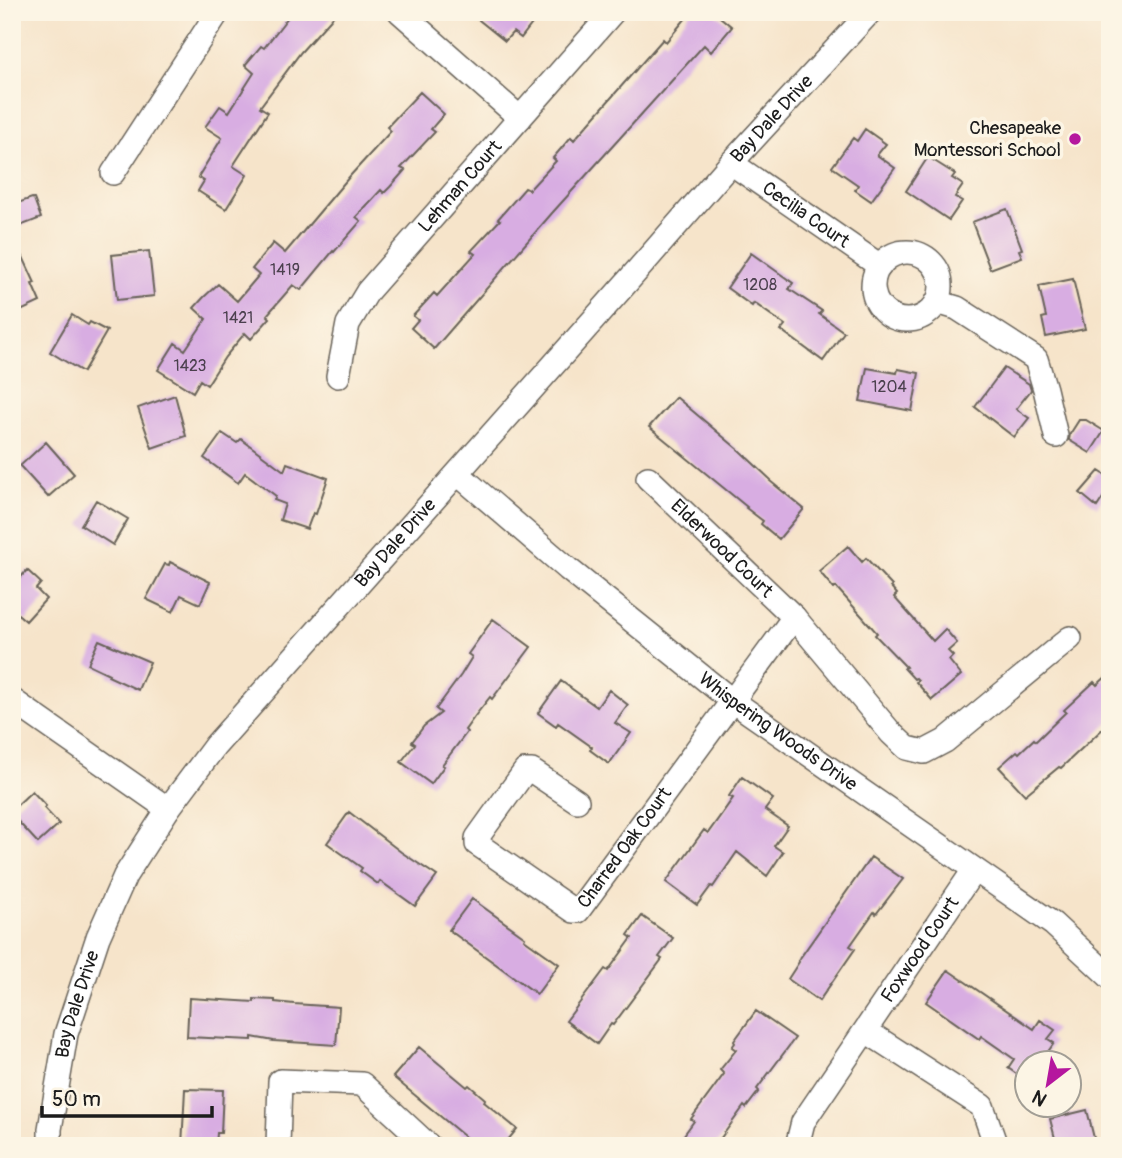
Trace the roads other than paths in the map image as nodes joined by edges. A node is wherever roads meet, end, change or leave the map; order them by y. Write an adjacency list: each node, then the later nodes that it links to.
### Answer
1 (218, 12): 7 (street)
2 (400, 12): 5 (street)
3 (613, 12): 5 (street, Lehman Court)
4 (870, 12): 6 (street, Bay Dale Drive)
5 (520, 118): 10 (street, Lehman Court)
6 (731, 163): 8 (street, Cecilia Court); 12 (street, Bay Dale Drive)
7 (113, 173)
8 (880, 266): 9 (street); 9 (street)
9 (937, 302): 11 (street)
10 (338, 376)
11 (1056, 436)
12 (458, 474): 17 (street, Whispering Woods Drive); 19 (street, Bay Dale Drive)
13 (648, 478): 14 (street, Elderwood Court)
14 (794, 617): 15 (street, Elderwood Court); 17 (street)
15 (1070, 638)
16 (12, 699): 19 (street)
17 (731, 700): 18 (street, Charred Oak Court); 20 (street, Whispering Woods Drive)
18 (577, 801)
19 (168, 809): 23 (street, Bay Dale Drive)
20 (974, 870): 21 (street, Whispering Woods Drive); 22 (street, Foxwood Court)
21 (1110, 977)
22 (866, 1031): 26 (street, Foxwood Court); 27 (street)
23 (50, 1146)
24 (278, 1146): 25 (street)
25 (429, 1146)
26 (797, 1146)
27 (996, 1146)

